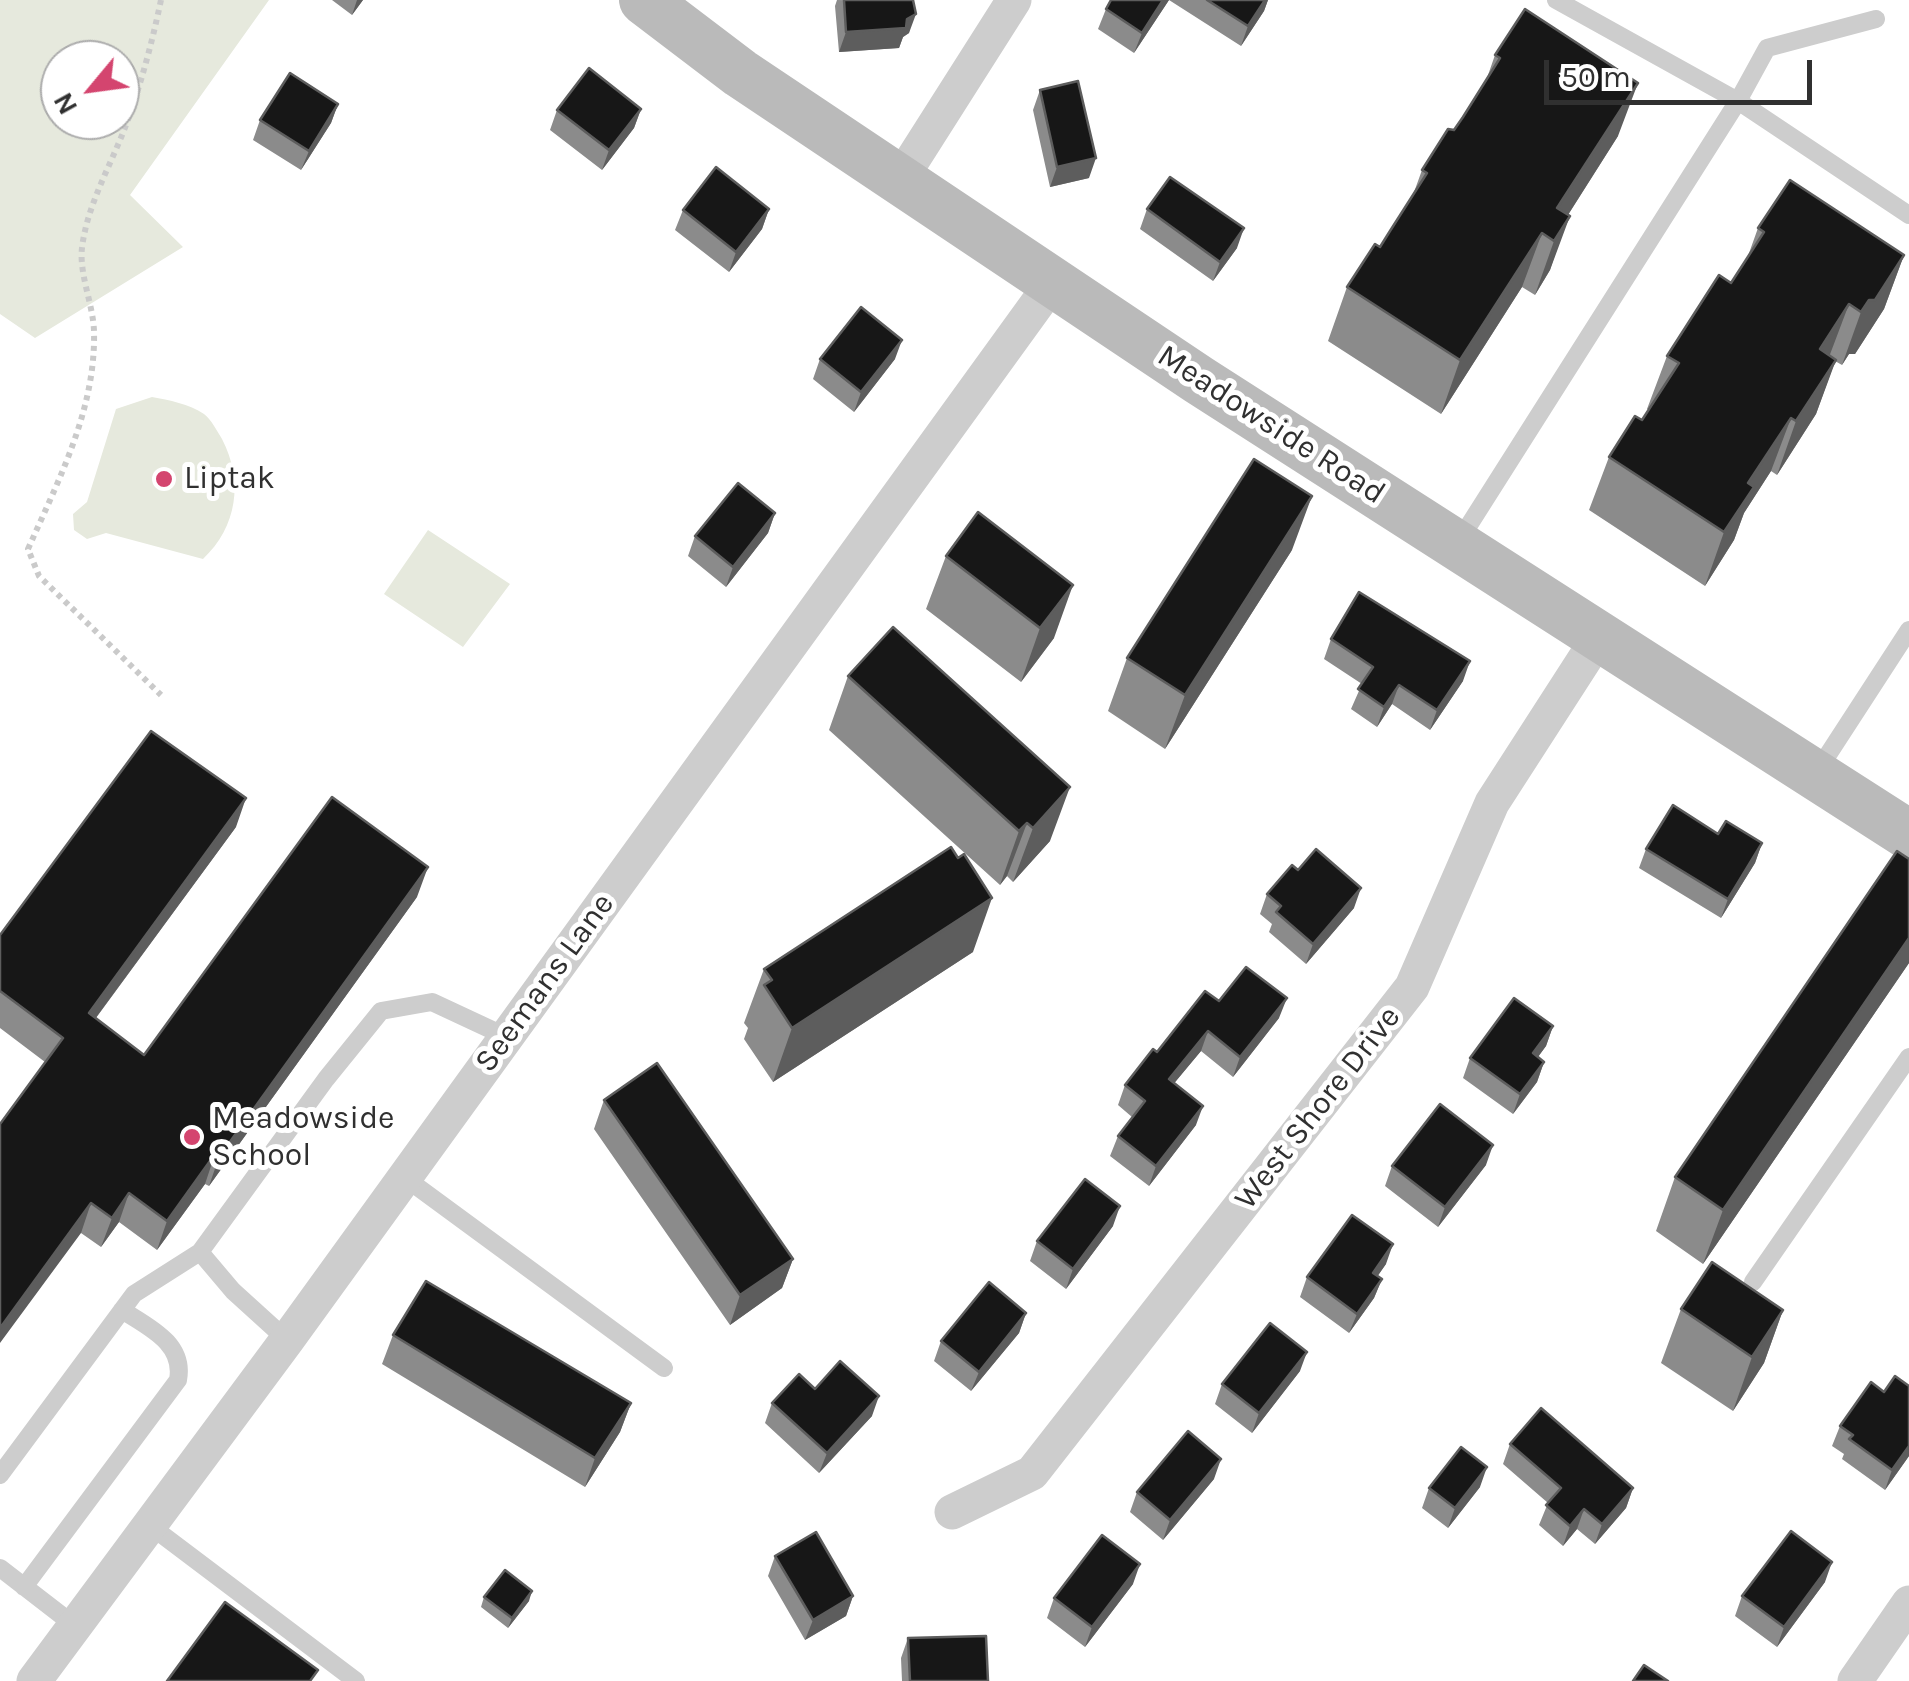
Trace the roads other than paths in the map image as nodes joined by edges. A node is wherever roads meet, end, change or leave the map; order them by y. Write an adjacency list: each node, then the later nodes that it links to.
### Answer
1 (644, 0): 6 (main road, Meadowside Road)
2 (1014, 0): 6 (street)
3 (1556, 0): 5 (lane)
4 (1876, 19): 5 (lane)
5 (1738, 101): 7 (lane); 9 (lane)
6 (899, 181): 8 (main road, Meadowside Road)
7 (1909, 215)
8 (1053, 282): 9 (main road, Meadowside Road); 14 (street, Seemans Lane)
9 (1457, 545): 11 (main road, Meadowside Road)
10 (1909, 630): 12 (lane)
11 (1598, 637): 12 (main road, Meadowside Road); 23 (street, West Shore Drive)
12 (1815, 775): 13 (main road, Meadowside Road)
13 (1909, 834)
14 (507, 1037): 16 (street, Seemans Lane); 17 (lane)
15 (1909, 1057): 18 (lane)
16 (404, 1178): 20 (street, Seemans Lane); 21 (lane)
17 (200, 1252): 19 (lane); 20 (lane)
18 (1754, 1282)
19 (122, 1310): 22 (lane); 26 (lane)
20 (286, 1340): 24 (street, Seemans Lane)
21 (664, 1368)
22 (0, 1475)
23 (952, 1512)
24 (148, 1524): 28 (street, Seemans Lane); 30 (lane)
25 (0, 1568): 26 (lane)
26 (24, 1586): 28 (lane)
27 (1909, 1603): 31 (street)
28 (74, 1625): 29 (street, Seemans Lane)
29 (34, 1681)
30 (356, 1681)
31 (1855, 1681)

